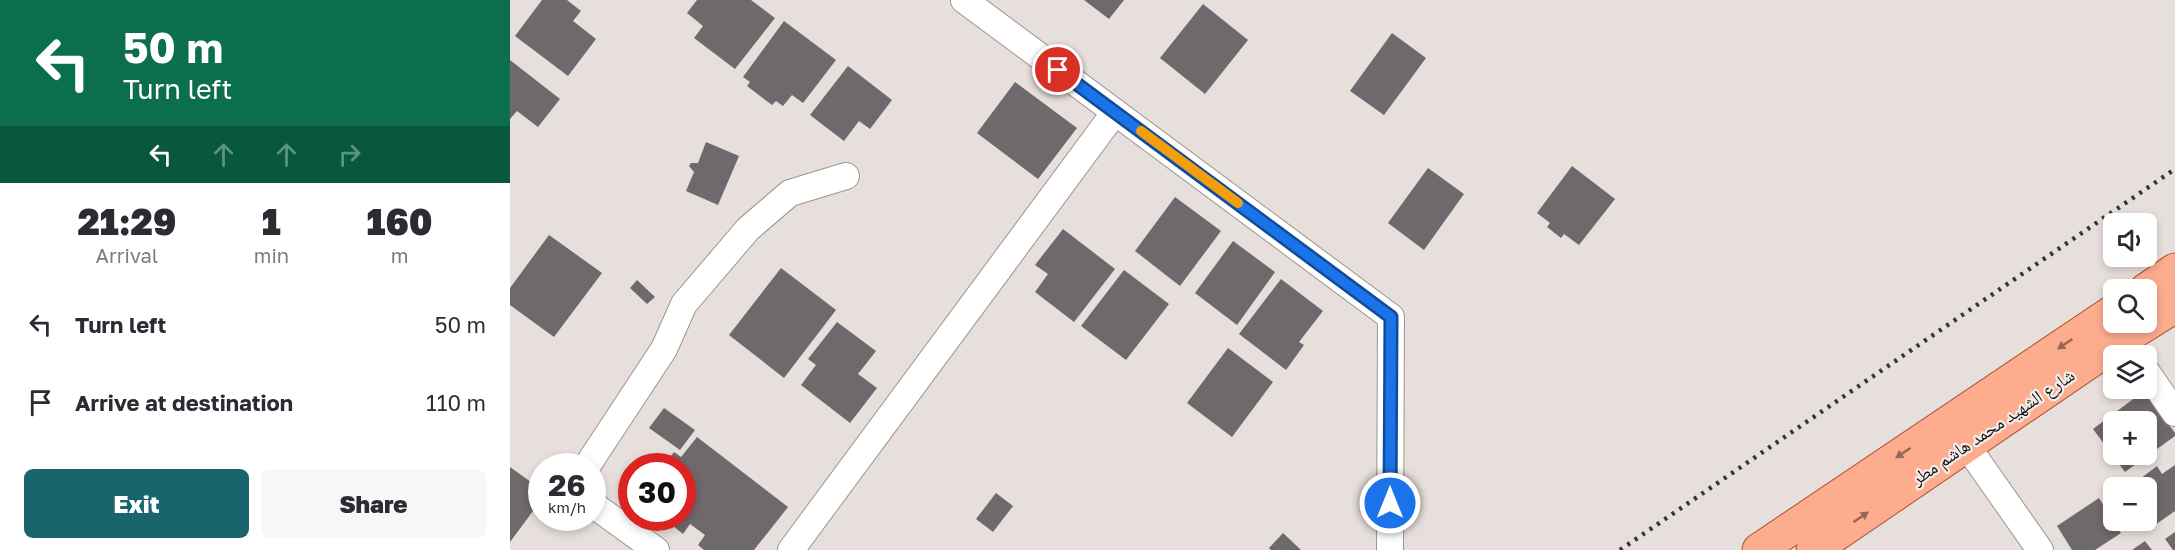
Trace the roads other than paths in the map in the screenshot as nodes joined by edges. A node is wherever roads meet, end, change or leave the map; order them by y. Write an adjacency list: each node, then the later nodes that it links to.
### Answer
1 (964, 0): 2 (street)
2 (1115, 112): 15 (street); 16 (street)
3 (846, 176): 11 (street)
4 (2175, 270): 5 (main road)
5 (2157, 282)
6 (2175, 306): 7 (main road, شارع الشهيد محمد هاشم مطر)
7 (2124, 335): 10 (main road, شارع الشهيد محمد هاشم مطر); 17 (main road, شارع الشهيد محمد هاشم مطر, one-way to 17)
8 (2157, 387): 9 (street)
9 (2175, 413)
10 (1967, 446): 13 (main road, شارع الشهيد محمد هاشم مطر, one-way to 10); 18 (street)
11 (596, 453)
12 (606, 514): 14 (street)
13 (1819, 548)
14 (656, 550)
15 (791, 550)
16 (1390, 550)
17 (1759, 550)
18 (2040, 550)

